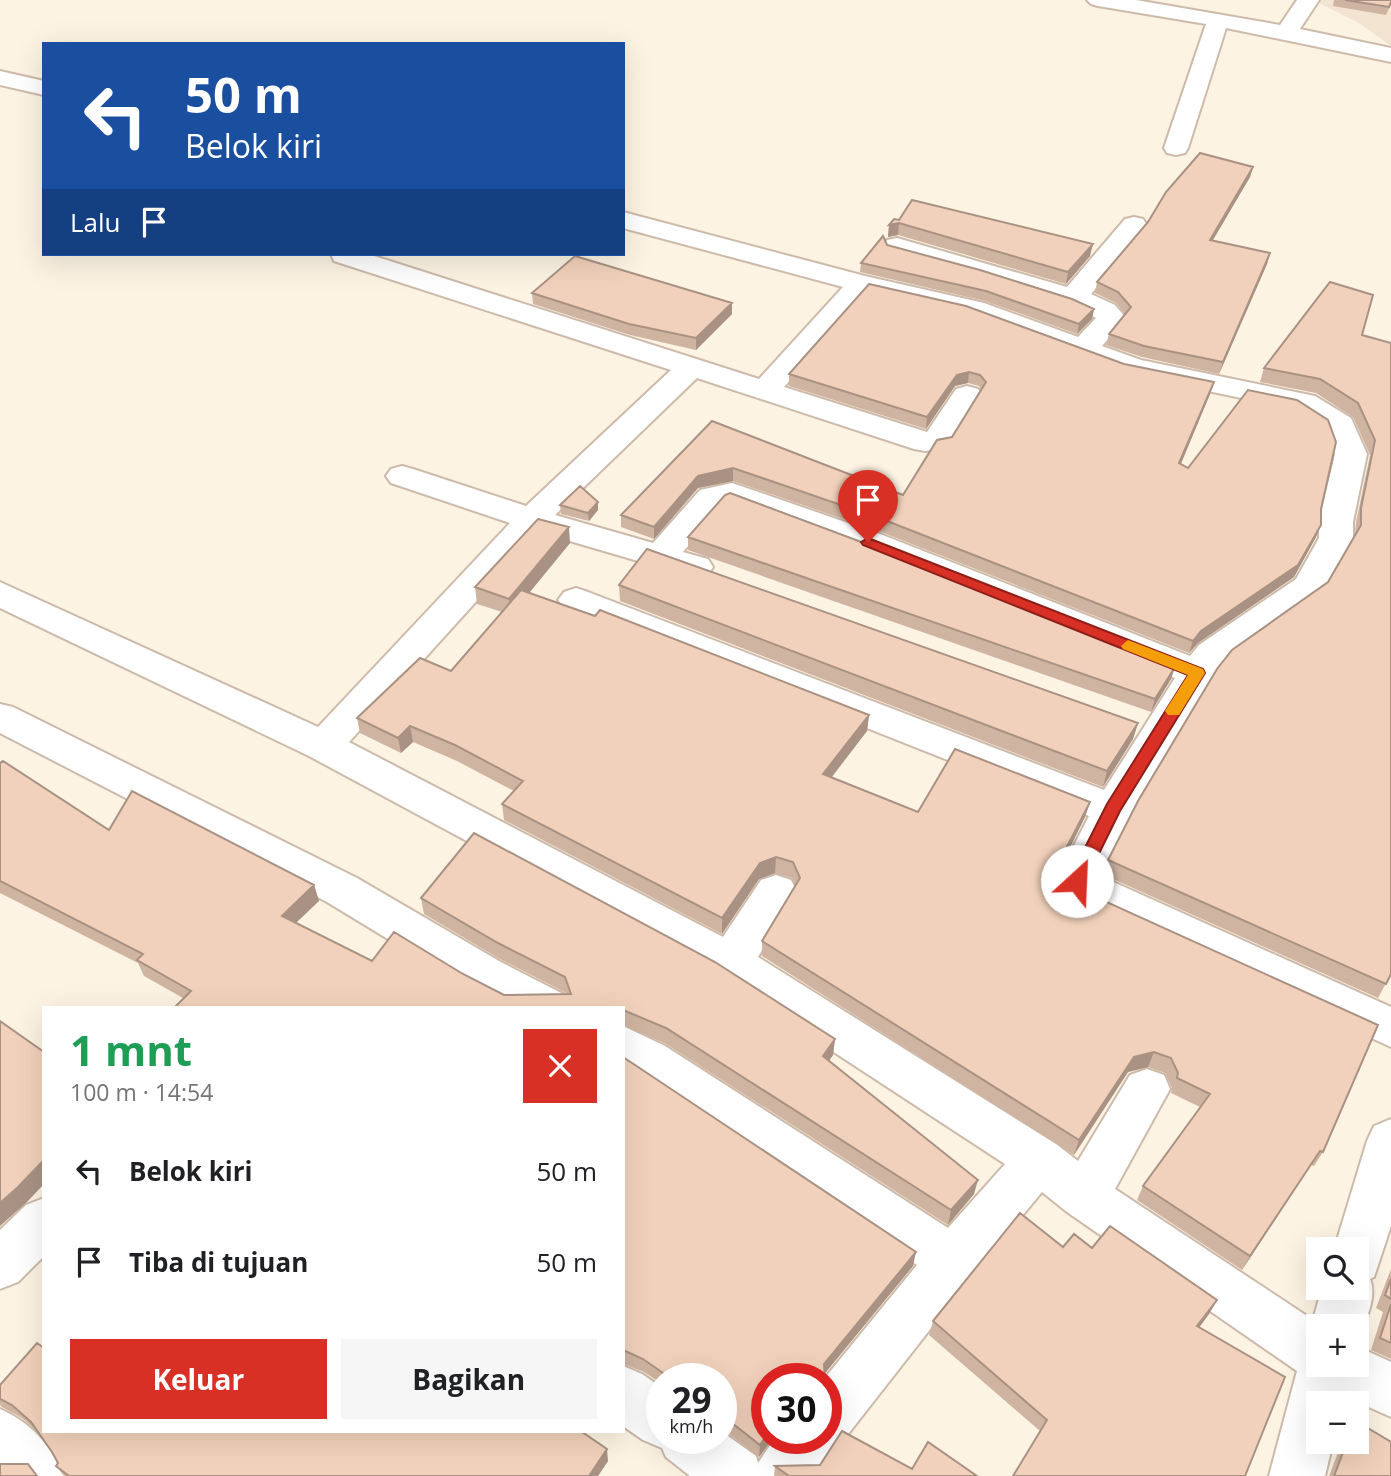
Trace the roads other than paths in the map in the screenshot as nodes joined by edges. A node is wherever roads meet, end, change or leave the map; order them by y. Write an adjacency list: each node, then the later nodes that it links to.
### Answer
1 (1098, 0): 3 (street)
2 (1308, 0): 4 (street)
3 (1218, 20): 4 (street); 8 (street)
4 (1291, 32): 5 (street)
5 (1391, 55)
6 (0, 78): 7 (street)
7 (42, 88)
8 (1175, 148)
9 (625, 221): 13 (street)
10 (1134, 225): 14 (street)
11 (897, 246): 14 (street)
12 (347, 256): 16 (street)
13 (861, 283): 15 (street); 17 (street)
14 (1079, 300): 15 (street)
15 (1083, 348): 25 (street)
16 (690, 368): 17 (street); 20 (street)
17 (763, 392): 18 (street)
18 (967, 395)
19 (402, 476): 20 (street)
20 (532, 519): 21 (street); 27 (street)
21 (662, 555): 22 (street); 25 (street)
22 (727, 578)
23 (0, 594): 27 (street)
24 (576, 600): 28 (street)
25 (1197, 673): 28 (street)
26 (0, 717): 31 (street)
27 (323, 746): 30 (street)
28 (1113, 809): 32 (street)
29 (776, 892): 30 (street)
30 (731, 962): 36 (street)
31 (545, 1006)
32 (1391, 1028)
33 (625, 1047): 40 (street)
34 (1147, 1089): 37 (street)
35 (1391, 1141): 39 (street)
36 (1039, 1160): 37 (street); 40 (street)
37 (1084, 1196): 42 (street)
38 (42, 1223): 41 (street)
39 (1363, 1237)
40 (953, 1260): 47 (street)
41 (0, 1265)
42 (1306, 1346)
43 (1322, 1377): 55 (street)
44 (1363, 1377): 45 (street)
45 (1391, 1390)
46 (625, 1394): 48 (street)
47 (842, 1399)
48 (646, 1410)
49 (0, 1436): 52 (street)
50 (706, 1454): 53 (street)
51 (798, 1454): 54 (street)
52 (37, 1476)
53 (736, 1476)
54 (781, 1476)
55 (1297, 1476)

